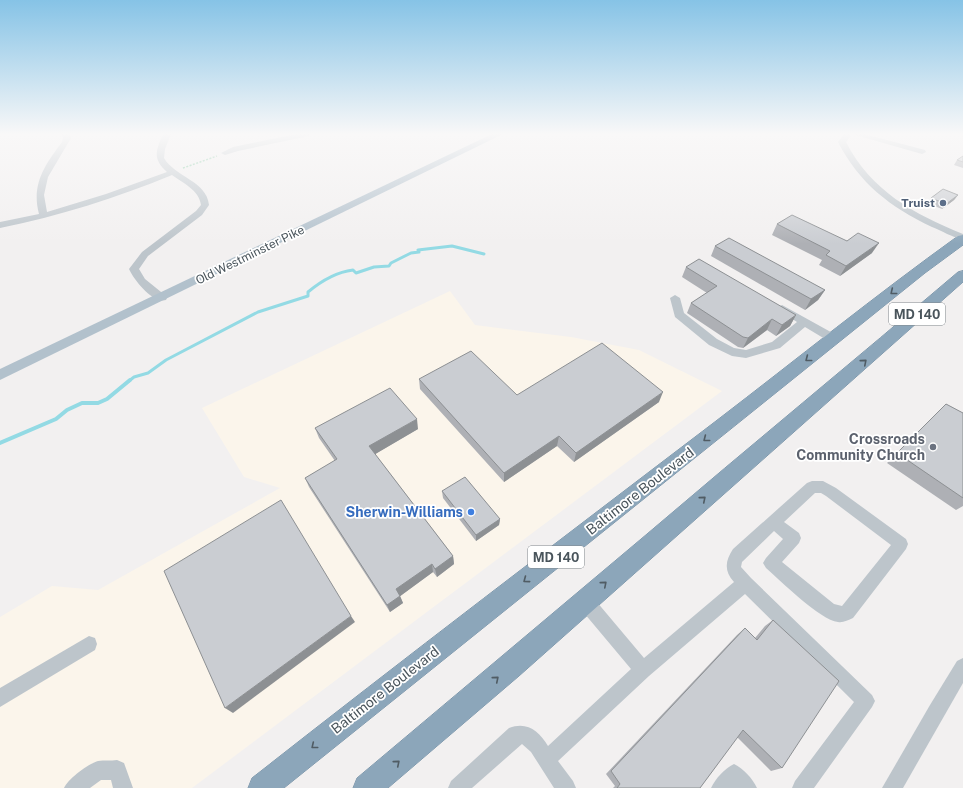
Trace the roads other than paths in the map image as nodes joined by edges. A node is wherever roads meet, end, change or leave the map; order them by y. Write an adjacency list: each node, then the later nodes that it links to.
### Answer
1 (47, 171): 5 (street)
2 (423, 171): 9 (main road, Old Westminster Pike)
3 (861, 171): 7 (street)
4 (173, 172): 5 (street); 9 (street)
5 (44, 216): 6 (street)
6 (0, 225)
7 (963, 238): 13 (highway, Baltimore Boulevard / MD 140, one-way to 13)
8 (963, 275): 17 (highway, MD 140, one-way to 8)
9 (162, 298): 14 (main road, Old Westminster Pike)
10 (675, 298): 12 (street)
11 (772, 303): 12 (street)
12 (804, 322): 13 (street)
13 (834, 339): 25 (highway, Baltimore Boulevard / MD 140, one-way to 25)
14 (0, 375)
15 (773, 522): 15 (street); 16 (street)
16 (745, 583): 20 (street); 31 (street)
17 (585, 601): 20 (street); 26 (highway, MD 140, one-way to 17)
18 (89, 644): 21 (street)
19 (963, 667): 32 (street)
20 (643, 670): 22 (street)
21 (0, 698)
22 (546, 760): 27 (street); 28 (street)
23 (74, 788): 24 (street)
24 (123, 788)
25 (262, 788)
26 (367, 788)
27 (458, 788)
28 (566, 788)
29 (721, 788): 30 (street)
30 (747, 788)
31 (802, 788)
32 (892, 788)

